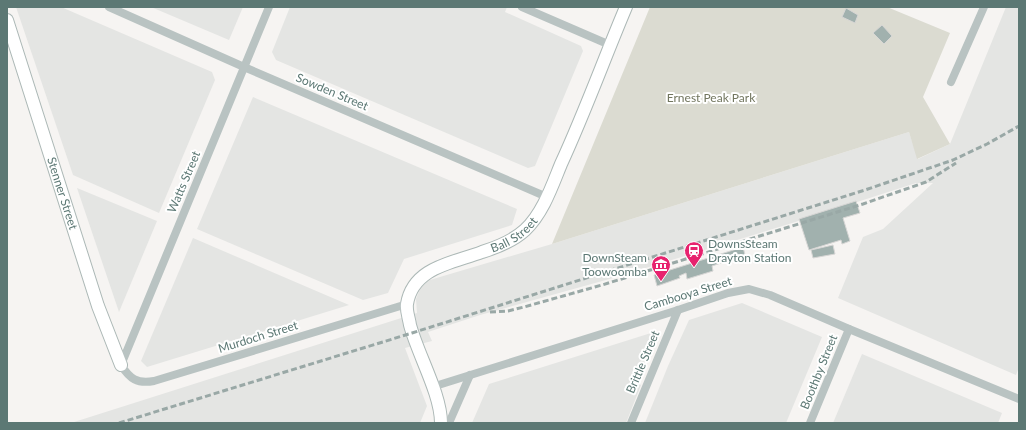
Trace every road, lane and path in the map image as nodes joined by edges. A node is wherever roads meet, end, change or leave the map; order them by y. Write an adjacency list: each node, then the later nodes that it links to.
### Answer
1 (109, 7): 8 (street, Sowden Street)
2 (269, 7): 8 (street, Watts Street)
3 (522, 7): 7 (street)
4 (626, 7): 7 (main road, Ball Street)
5 (984, 7): 9 (street)
6 (7, 20): 14 (main road, Stenner Street)
7 (610, 45): 10 (main road, Ball Street)
8 (244, 67): 10 (street, Sowden Street); 14 (street, Watts Street)
9 (951, 82)
10 (547, 197): 11 (main road, Ball Street)
11 (407, 304): 14 (street, Murdoch Street); 16 (main road)
12 (678, 310): 13 (street, Cambooya Street); 15 (street, Cambooya Street); 20 (street, Brittle Street)
13 (849, 329): 17 (street, Cambooya Street); 21 (street, Boothby Street)
14 (120, 365)
15 (470, 375): 16 (street, Cambooya Street); 19 (street)
16 (432, 387): 18 (main road)
17 (1019, 399)
18 (441, 423)
19 (449, 423)
20 (631, 423)
21 (810, 423)

